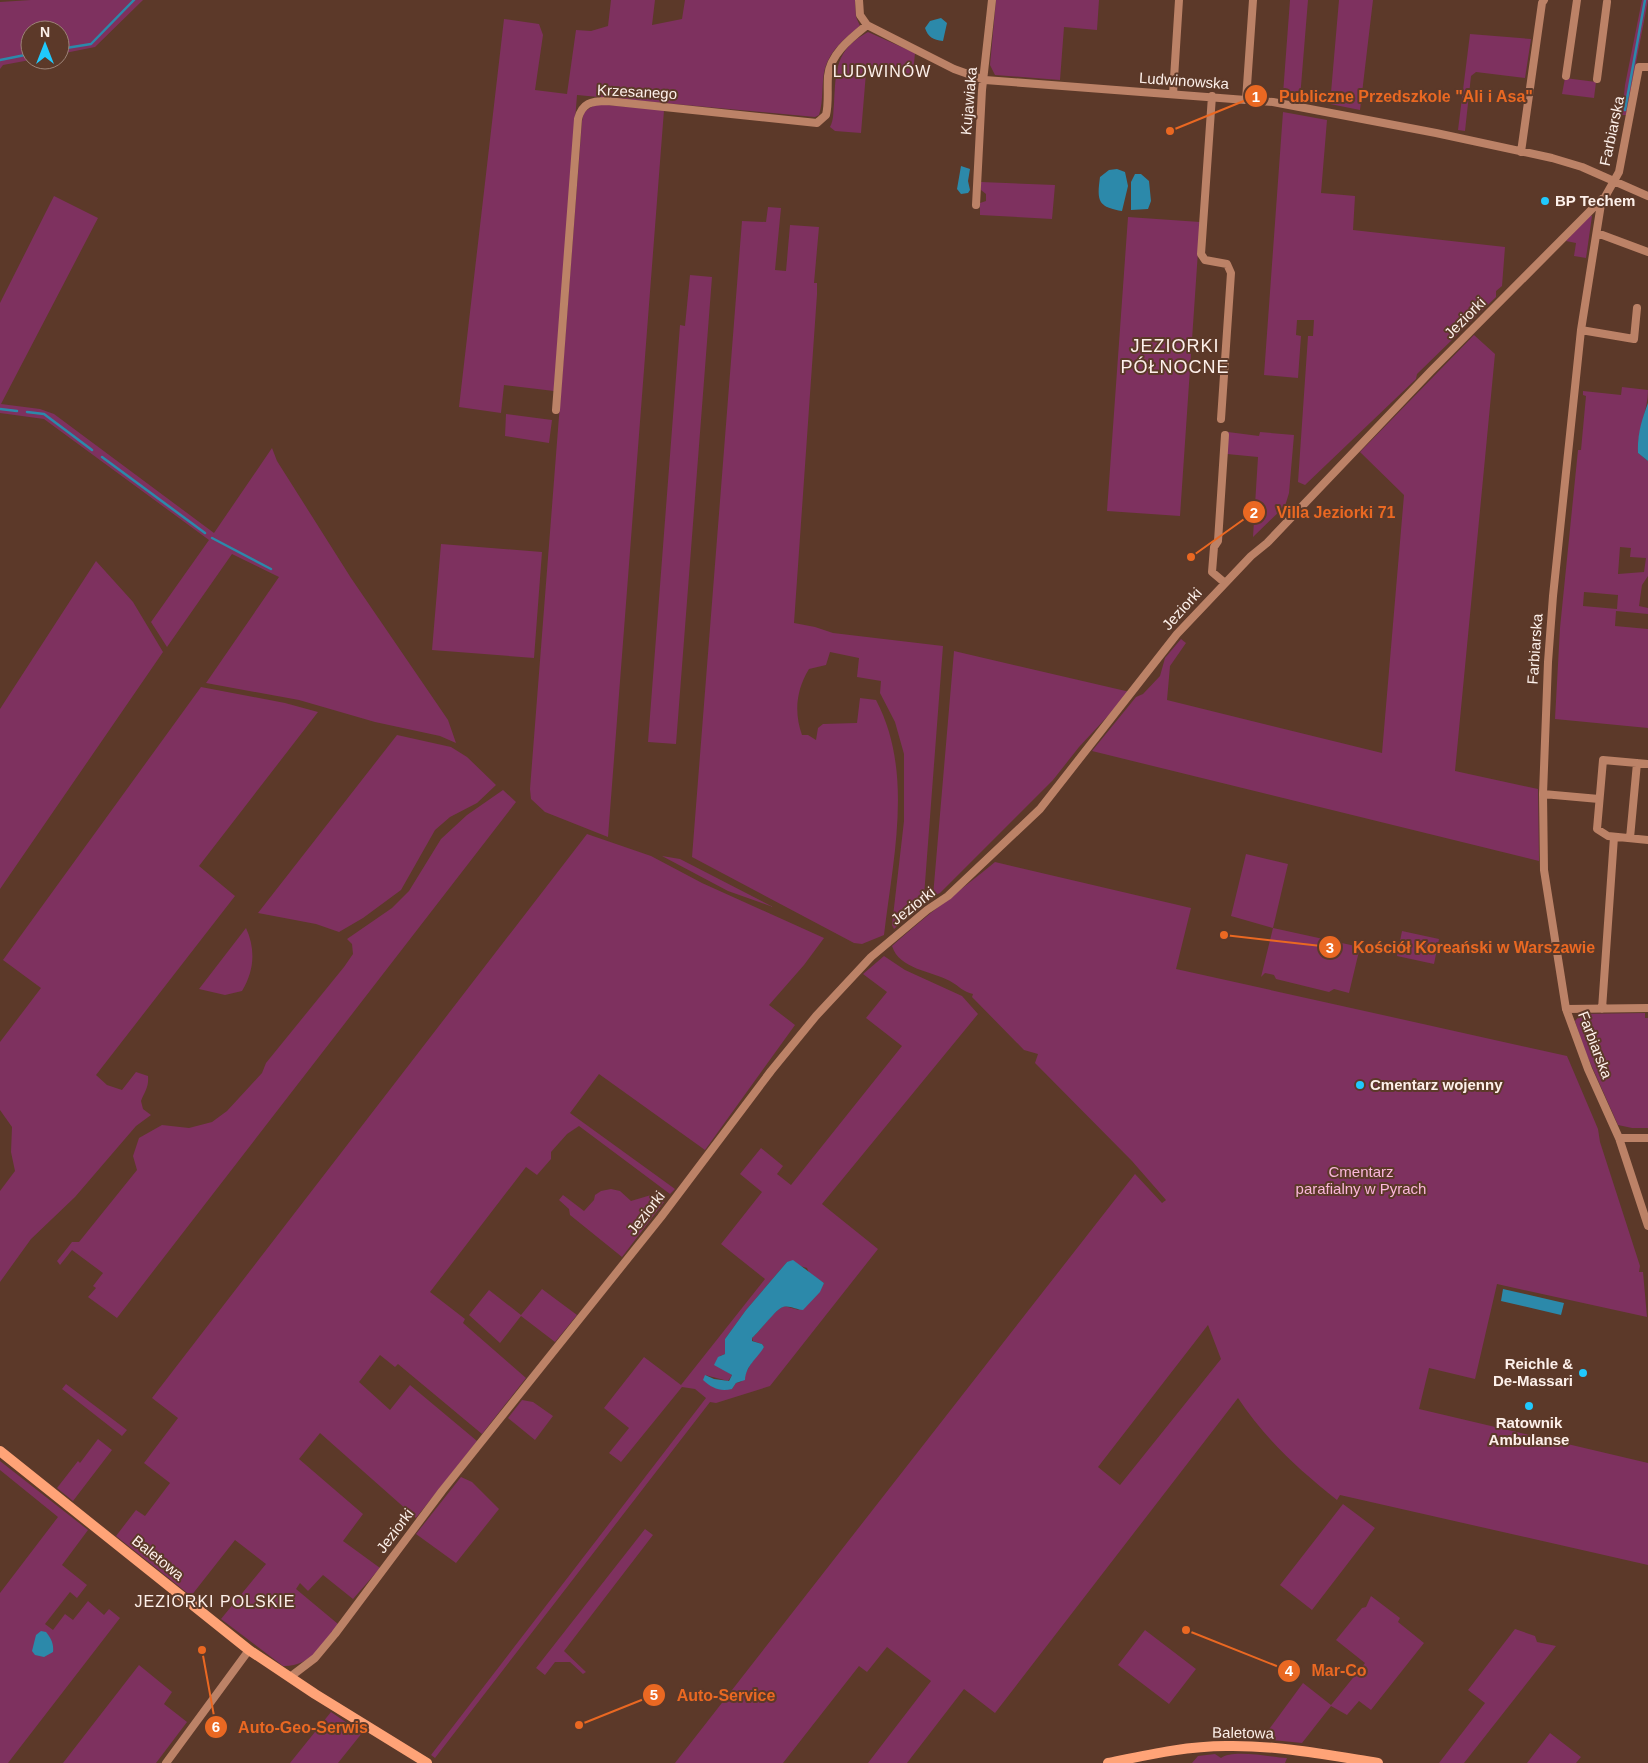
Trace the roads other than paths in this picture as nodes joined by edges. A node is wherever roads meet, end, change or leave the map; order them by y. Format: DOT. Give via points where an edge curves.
graph roads {
  1 [pos="860,0"];
  2 [pos="992,0"];
  3 [pos="1179,0"];
  4 [pos="1253,0"];
  5 [pos="1544,0"];
  6 [pos="1577,0"];
  7 [pos="1607,2"];
  8 [pos="868,25"];
  9 [pos="1648,67"];
  10 [pos="1566,76"];
  11 [pos="1597,79"];
  12 [pos="985,80"];
  13 [pos="1173,94"];
  14 [pos="1212,96"];
  15 [pos="1246,100"];
  16 [pos="1521,152"];
  17 [pos="1614,180"];
  18 [pos="1648,196"];
  19 [pos="1602,199"];
  20 [pos="976,205"];
  21 [pos="1597,233"];
  22 [pos="1648,252"];
  23 [pos="1637,308"];
  24 [pos="1581,330"];
  25 [pos="1634,339"];
  26 [pos="1637,348"];
  27 [pos="556,410"];
  28 [pos="1221,419"];
  29 [pos="1225,435"];
  30 [pos="1225,583"];
  31 [pos="1637,763"];
  32 [pos="1648,764"];
  33 [pos="1543,794"];
  34 [pos="1599,799"];
  35 [pos="1614,837"];
  36 [pos="1630,838"];
  37 [pos="1648,840"];
  38 [pos="1648,1008"];
  39 [pos="1566,1009"];
  40 [pos="1602,1009"];
  41 [pos="1619,1138"];
  42 [pos="1648,1138"];
  43 [pos="1648,1226"];
  44 [pos="0,1452"];
  45 [pos="249,1650"];
  46 [pos="290,1677"];
  47 [pos="166,1763"];
  48 [pos="427,1763"];
  49 [pos="1108,1763"];
  50 [pos="1378,1763"];
  1 -- 8 [label="street" via="860,15"];
  2 -- 12 [label="street, Kujawiaka"];
  3 -- 13 [label="street"];
  4 -- 15 [label="street"];
  5 -- 16 [label="street"];
  6 -- 10 [label="street"];
  7 -- 11 [label="street"];
  8 -- 12 [label="street, Ludwinowska"];
  8 -- 27 [label="street, Krzesanego" via="837,54 828,73 826,116 817,123 606,101 594,101 582,108 578,119"];
  9 -- 17 [label="street, Farbiarska" via="1639,67 1619,172"];
  12 -- 13 [label="street, Ludwinowska"];
  12 -- 20 [label="street, Kujawiaka"];
  13 -- 14 [label="street, Ludwinowska"];
  14 -- 15 [label="street, Ludwinowska"];
  14 -- 28 [label="street" via="1201,254 1205,260 1227,264 1231,273"];
  15 -- 16 [label="street, Ludwinowska" via="1387,123"];
  16 -- 17 [label="street, Ludwinowska" via="1582,167"];
  17 -- 18 [label="street, Ludwinowska"];
  17 -- 19 [label="street, Farbiarska"];
  19 -- 21 [label="street, Farbiarska"];
  19 -- 30 [label="street, Jeziorki" via="1431,371 1268,543"];
  21 -- 22 [label="street"];
  21 -- 24 [label="street, Farbiarska"];
  23 -- 25 [label="street"];
  24 -- 25 [label="street"];
  24 -- 33 [label="street, Farbiarska" via="1552,596"];
  25 -- 26 [label="street"];
  29 -- 30 [label="street" via="1218,541 1214,547 1212,572"];
  30 -- 46 [label="street, Jeziorki" via="1177,634 1040,809 948,896 871,957 816,1016 442,1492 335,1634 315,1658"];
  31 -- 32 [label="street"];
  31 -- 34 [label="street" via="1603,760"];
  31 -- 36 [label="street"];
  33 -- 34 [label="street"];
  33 -- 39 [label="street, Farbiarska" via="1544,870"];
  34 -- 35 [label="street" via="1598,829 1602,834"];
  35 -- 36 [label="street"];
  35 -- 40 [label="street"];
  36 -- 37 [label="street"];
  38 -- 40 [label="street"];
  39 -- 40 [label="street"];
  39 -- 41 [label="street, Farbiarska"];
  41 -- 42 [label="street"];
  41 -- 43 [label="street, Farbiarska"];
  44 -- 45 [label="street, Baletowa"];
  45 -- 46 [label="street, Baletowa"];
  45 -- 47 [label="street"];
  46 -- 48 [label="street, Baletowa"];
  49 -- 50 [label="street, Baletowa" via="1183,1749 1225,1746 1273,1747"];
}
